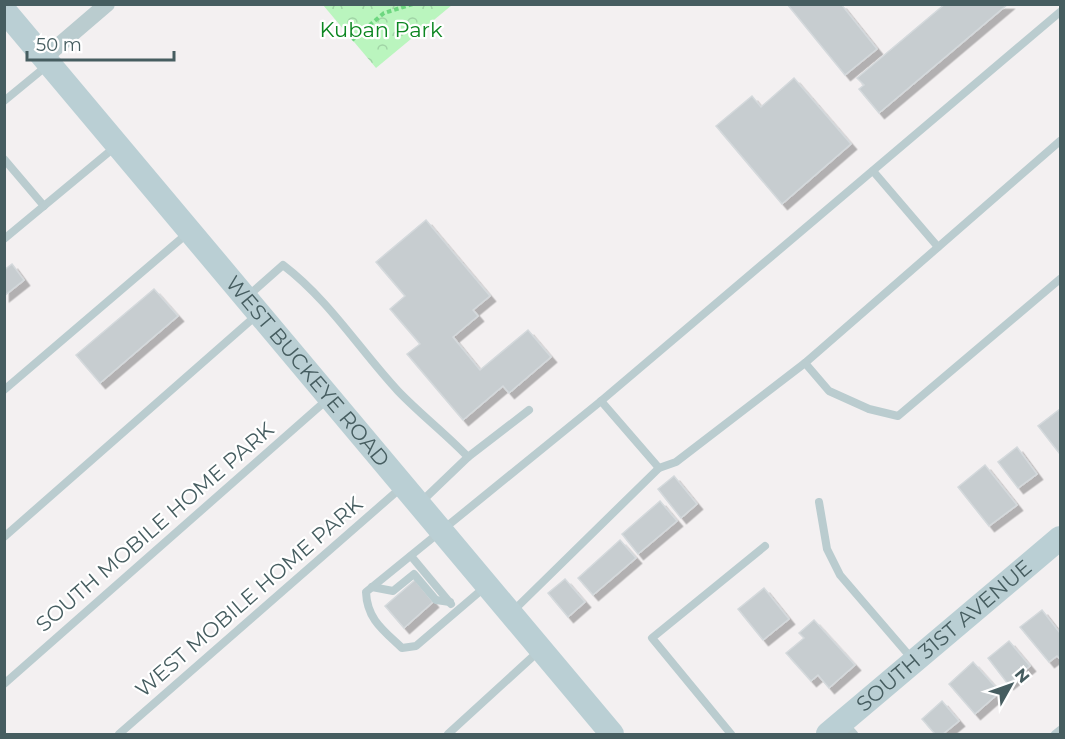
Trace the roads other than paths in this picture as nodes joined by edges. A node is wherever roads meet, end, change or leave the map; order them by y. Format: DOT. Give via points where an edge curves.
graph roads {
  1 [pos="107,4"];
  2 [pos="4,10"];
  3 [pos="1060,12"];
  4 [pos="47,61"];
  5 [pos="4,101"];
  6 [pos="1060,141"];
  7 [pos="117,145"];
  8 [pos="4,159"];
  9 [pos="873,171"];
  10 [pos="44,206"];
  11 [pos="190,231"];
  12 [pos="4,239"];
  13 [pos="938,247"];
  14 [pos="1060,279"];
  15 [pos="252,306"];
  16 [pos="805,363"];
  17 [pos="4,390"];
  18 [pos="329,398"];
  19 [pos="601,401"];
  20 [pos="529,410"];
  21 [pos="468,458"];
  22 [pos="658,468"];
  23 [pos="403,486"];
  24 [pos="819,502"];
  25 [pos="418,505"];
  26 [pos="440,532"];
  27 [pos="4,537"];
  28 [pos="1060,538"];
  29 [pos="765,546"];
  30 [pos="411,556"];
  31 [pos="487,586"];
  32 [pos="372,587"];
  33 [pos="450,602"];
  34 [pos="457,611"];
  35 [pos="510,614"];
  36 [pos="541,650"];
  37 [pos="915,662"];
  38 [pos="4,684"];
  39 [pos="842,730"];
  40 [pos="1060,730"];
  41 [pos="119,735"];
  42 [pos="448,735"];
  43 [pos="612,735"];
  44 [pos="731,735"];
  45 [pos="1055,735"];
  1 -- 4 [label="street"];
  2 -- 4 [label="main road, WEST BUCKEYE ROAD"];
  3 -- 9 [label="lane"];
  4 -- 5 [label="lane"];
  4 -- 7 [label="main road, WEST BUCKEYE ROAD"];
  6 -- 13 [label="lane"];
  7 -- 10 [label="lane"];
  7 -- 11 [label="main road, WEST BUCKEYE ROAD"];
  8 -- 10 [label="lane"];
  9 -- 13 [label="lane"];
  9 -- 19 [label="lane"];
  10 -- 12 [label="lane"];
  11 -- 15 [label="main road, WEST BUCKEYE ROAD"];
  11 -- 17 [label="lane"];
  13 -- 16 [label="lane"];
  14 -- 16 [label="lane" via="898,417 829,391"];
  15 -- 18 [label="main road, WEST BUCKEYE ROAD"];
  15 -- 21 [label="lane" via="283,266 344,325 399,392"];
  15 -- 27 [label="lane"];
  16 -- 22 [label="lane" via="676,462"];
  18 -- 23 [label="main road, WEST BUCKEYE ROAD"];
  18 -- 38 [label="lane, SOUTH MOBILE HOME PARK"];
  19 -- 22 [label="lane"];
  19 -- 26 [label="lane"];
  20 -- 21 [label="lane"];
  21 -- 25 [label="lane"];
  22 -- 35 [label="lane"];
  23 -- 25 [label="main road, WEST BUCKEYE ROAD"];
  23 -- 41 [label="lane, WEST MOBILE HOME PARK"];
  24 -- 37 [label="lane" via="827,549 840,575"];
  25 -- 26 [label="main road, WEST BUCKEYE ROAD"];
  26 -- 30 [label="lane"];
  26 -- 31 [label="main road, WEST BUCKEYE ROAD"];
  28 -- 37 [label="main road, SOUTH 31ST AVENUE"];
  29 -- 44 [label="lane" via="652,638"];
  30 -- 32 [label="lane"];
  30 -- 33 [label="lane"];
  31 -- 34 [label="lane"];
  31 -- 35 [label="main road, WEST BUCKEYE ROAD"];
  32 -- 33 [label="lane" via="393,591 414,574 436,600"];
  32 -- 34 [label="lane" via="366,592 367,608 379,627 402,648 416,646"];
  33 -- 34 [label="lane"];
  35 -- 36 [label="main road, WEST BUCKEYE ROAD"];
  36 -- 42 [label="lane"];
  36 -- 43 [label="main road, WEST BUCKEYE ROAD"];
  37 -- 39 [label="main road, SOUTH 31ST AVENUE"];
  40 -- 45 [label="lane"];
}
